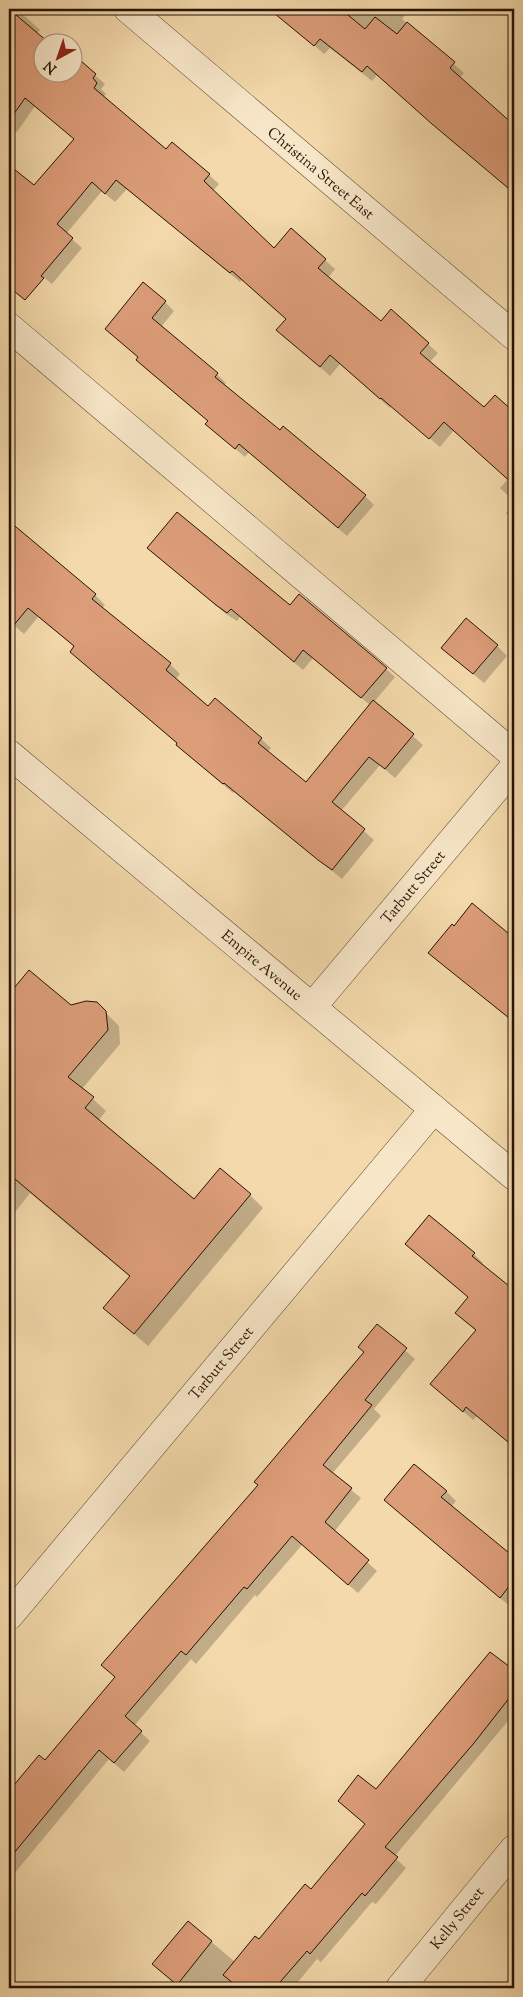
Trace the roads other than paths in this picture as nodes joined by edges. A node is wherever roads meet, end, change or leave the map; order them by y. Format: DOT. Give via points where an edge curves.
graph roads {
  1 [pos="128,9"];
  2 [pos="9,327"];
  3 [pos="514,336"];
  4 [pos="9,754"];
  5 [pos="514,755"];
  6 [pos="514,767"];
  7 [pos="312,1006"];
  8 [pos="434,1109"];
  9 [pos="514,1176"];
  10 [pos="9,1616"];
  11 [pos="514,1849"];
  12 [pos="400,1988"];
  1 -- 3 [label="street, Christina Street East"];
  2 -- 5 [label="street"];
  4 -- 7 [label="street, Empire Avenue"];
  6 -- 7 [label="street, Tarbutt Street"];
  7 -- 8 [label="street, Empire Avenue"];
  8 -- 9 [label="street, Empire Avenue"];
  8 -- 10 [label="street, Tarbutt Street"];
  11 -- 12 [label="street, Kelly Street"];
}
